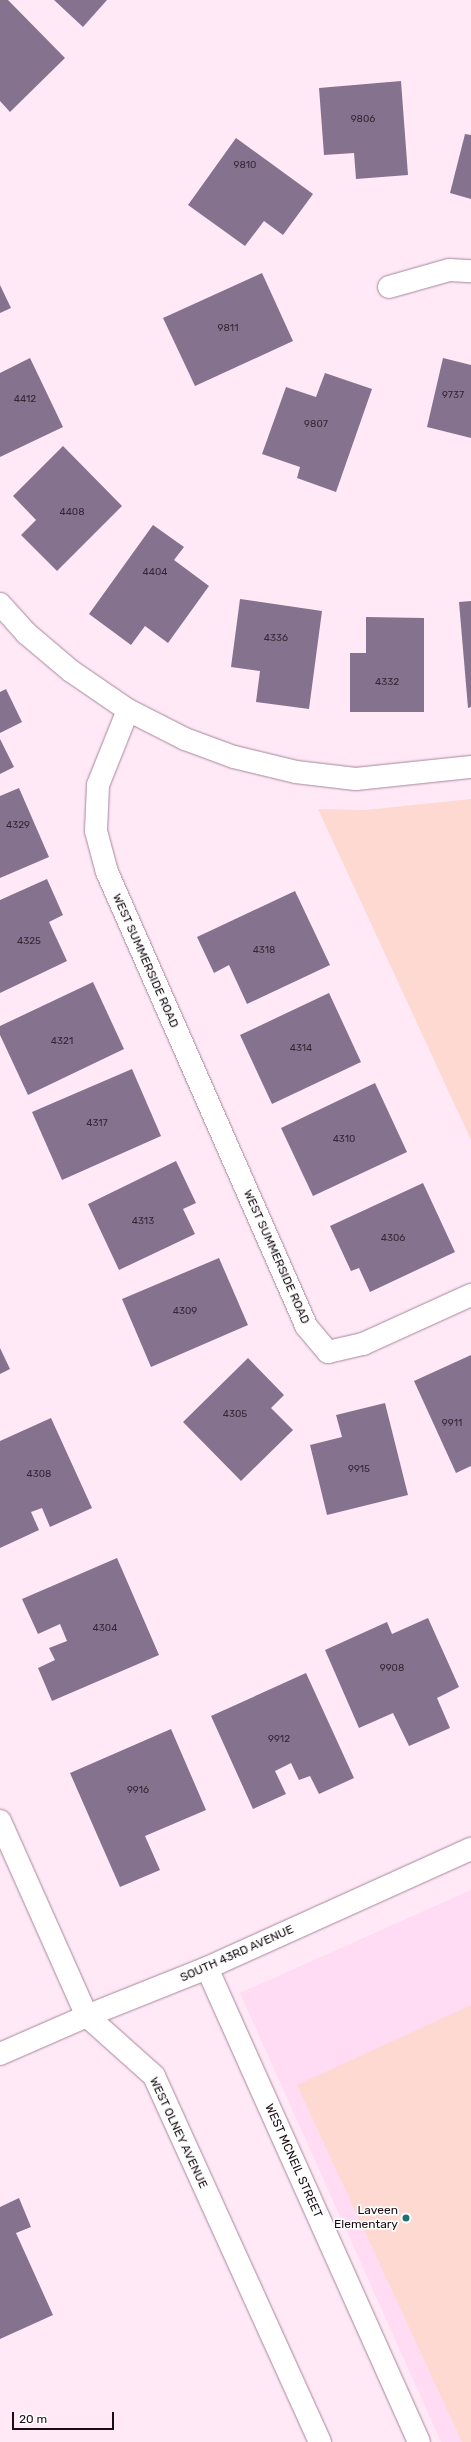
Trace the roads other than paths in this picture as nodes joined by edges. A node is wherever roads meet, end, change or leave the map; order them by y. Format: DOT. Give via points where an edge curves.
graph roads {
  1 [pos="471,271"];
  2 [pos="389,287"];
  3 [pos="0,604"];
  4 [pos="128,710"];
  5 [pos="471,767"];
  6 [pos="471,1295"];
  7 [pos="0,1821"];
  8 [pos="471,1849"];
  9 [pos="207,1968"];
  10 [pos="87,2016"];
  11 [pos="0,2054"];
  12 [pos="320,2442"];
  13 [pos="419,2442"];
  1 -- 2 [label="street" via="449,270"];
  3 -- 4 [label="street" via="26,633 71,671"];
  4 -- 5 [label="street" via="185,739 234,756 296,772 356,779"];
  4 -- 6 [label="street, WEST SUMMERSIDE ROAD" via="98,785 96,831 107,872 306,1326 328,1352 363,1344"];
  7 -- 10 [label="street, WEST OLNEY AVENUE"];
  8 -- 9 [label="street, SOUTH 43RD AVENUE"];
  9 -- 10 [label="street, SOUTH 43RD AVENUE"];
  9 -- 13 [label="street, WEST MCNEIL STREET"];
  10 -- 11 [label="street, SOUTH 43RD AVENUE"];
  10 -- 12 [label="street, WEST OLNEY AVENUE" via="154,2076"];
}
